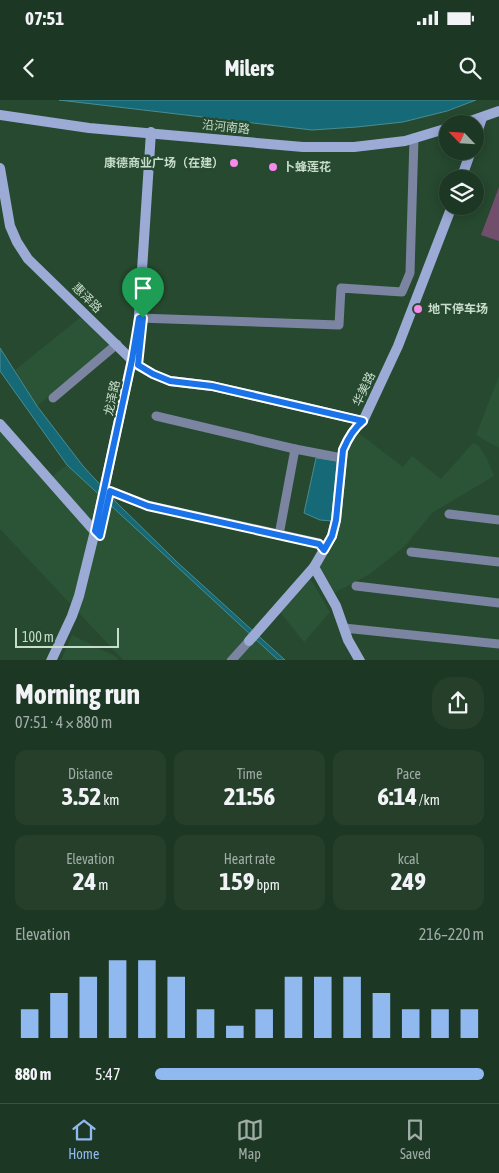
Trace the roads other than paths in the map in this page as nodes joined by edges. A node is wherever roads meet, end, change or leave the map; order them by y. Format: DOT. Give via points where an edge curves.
graph roads {
  1 [pos="499,111"];
  2 [pos="0,115"];
  3 [pos="484,117"];
  4 [pos="439,131"];
  5 [pos="153,132"];
  6 [pos="414,138"];
  7 [pos="0,168"];
  8 [pos="449,215"];
  9 [pos="141,318"];
  10 [pos="117,344"];
  11 [pos="135,363"];
  12 [pos="53,398"];
  13 [pos="156,416"];
  14 [pos="363,421"];
  15 [pos="0,424"];
  16 [pos="295,449"];
  17 [pos="342,458"];
  18 [pos="110,491"];
  19 [pos="449,514"];
  20 [pos="499,520"];
  21 [pos="98,534"];
  22 [pos="279,535"];
  23 [pos="324,550"];
  24 [pos="411,552"];
  25 [pos="499,562"];
  26 [pos="314,567"];
  27 [pos="356,586"];
  28 [pos="499,603"];
  29 [pos="344,628"];
  30 [pos="249,640"];
  31 [pos="499,644"];
  32 [pos="51,660"];
  33 [pos="58,660"];
  34 [pos="231,660"];
  35 [pos="360,660"];
  1 -- 3 [label="main road"];
  2 -- 5 [label="main road, 沿河南路" via="88,128"];
  4 -- 6 [label="main road, 沿河南路"];
  5 -- 6 [label="main road, 沿河南路" via="303,147 354,147 405,142"];
  5 -- 9 [label="main road, 龙泽路"];
  6 -- 9 [label="street" via="410,273 402,292 341,288 339,325"];
  7 -- 10 [label="main road, 惠泽路" via="10,226 28,259"];
  8 -- 14 [label="main road, 华美路" via="398,346"];
  9 -- 11 [label="main road, 龙泽路"];
  10 -- 11 [label="main road, 惠泽路"];
  10 -- 12 [label="street"];
  11 -- 14 [label="main road, 惠泽路" via="170,381 212,386"];
  11 -- 18 [label="main road, 龙泽路"];
  11 -- 21 [label="main road, 龙泽路"];
  13 -- 16 [label="street"];
  14 -- 17 [label="main road, 华美路" via="347,439"];
  15 -- 21 [label="main road"];
  16 -- 17 [label="street"];
  16 -- 22 [label="street"];
  17 -- 23 [label="main road, 华美路" via="336,520"];
  18 -- 21 [label="main road, 龙泽路"];
  18 -- 22 [label="street" via="148,506"];
  19 -- 20 [label="street"];
  21 -- 32 [label="main road, 龙泽路" via="72,616"];
  21 -- 33 [label="main road, 龙泽路" via="80,613"];
  22 -- 23 [label="street" via="319,544"];
  23 -- 26 [label="main road, 华美路"];
  24 -- 25 [label="street"];
  26 -- 29 [label="main road" via="336,606"];
  26 -- 30 [label="main road, 华美路"];
  27 -- 28 [label="street"];
  29 -- 31 [label="street"];
  29 -- 35 [label="main road"];
  30 -- 34 [label="street"];
}
